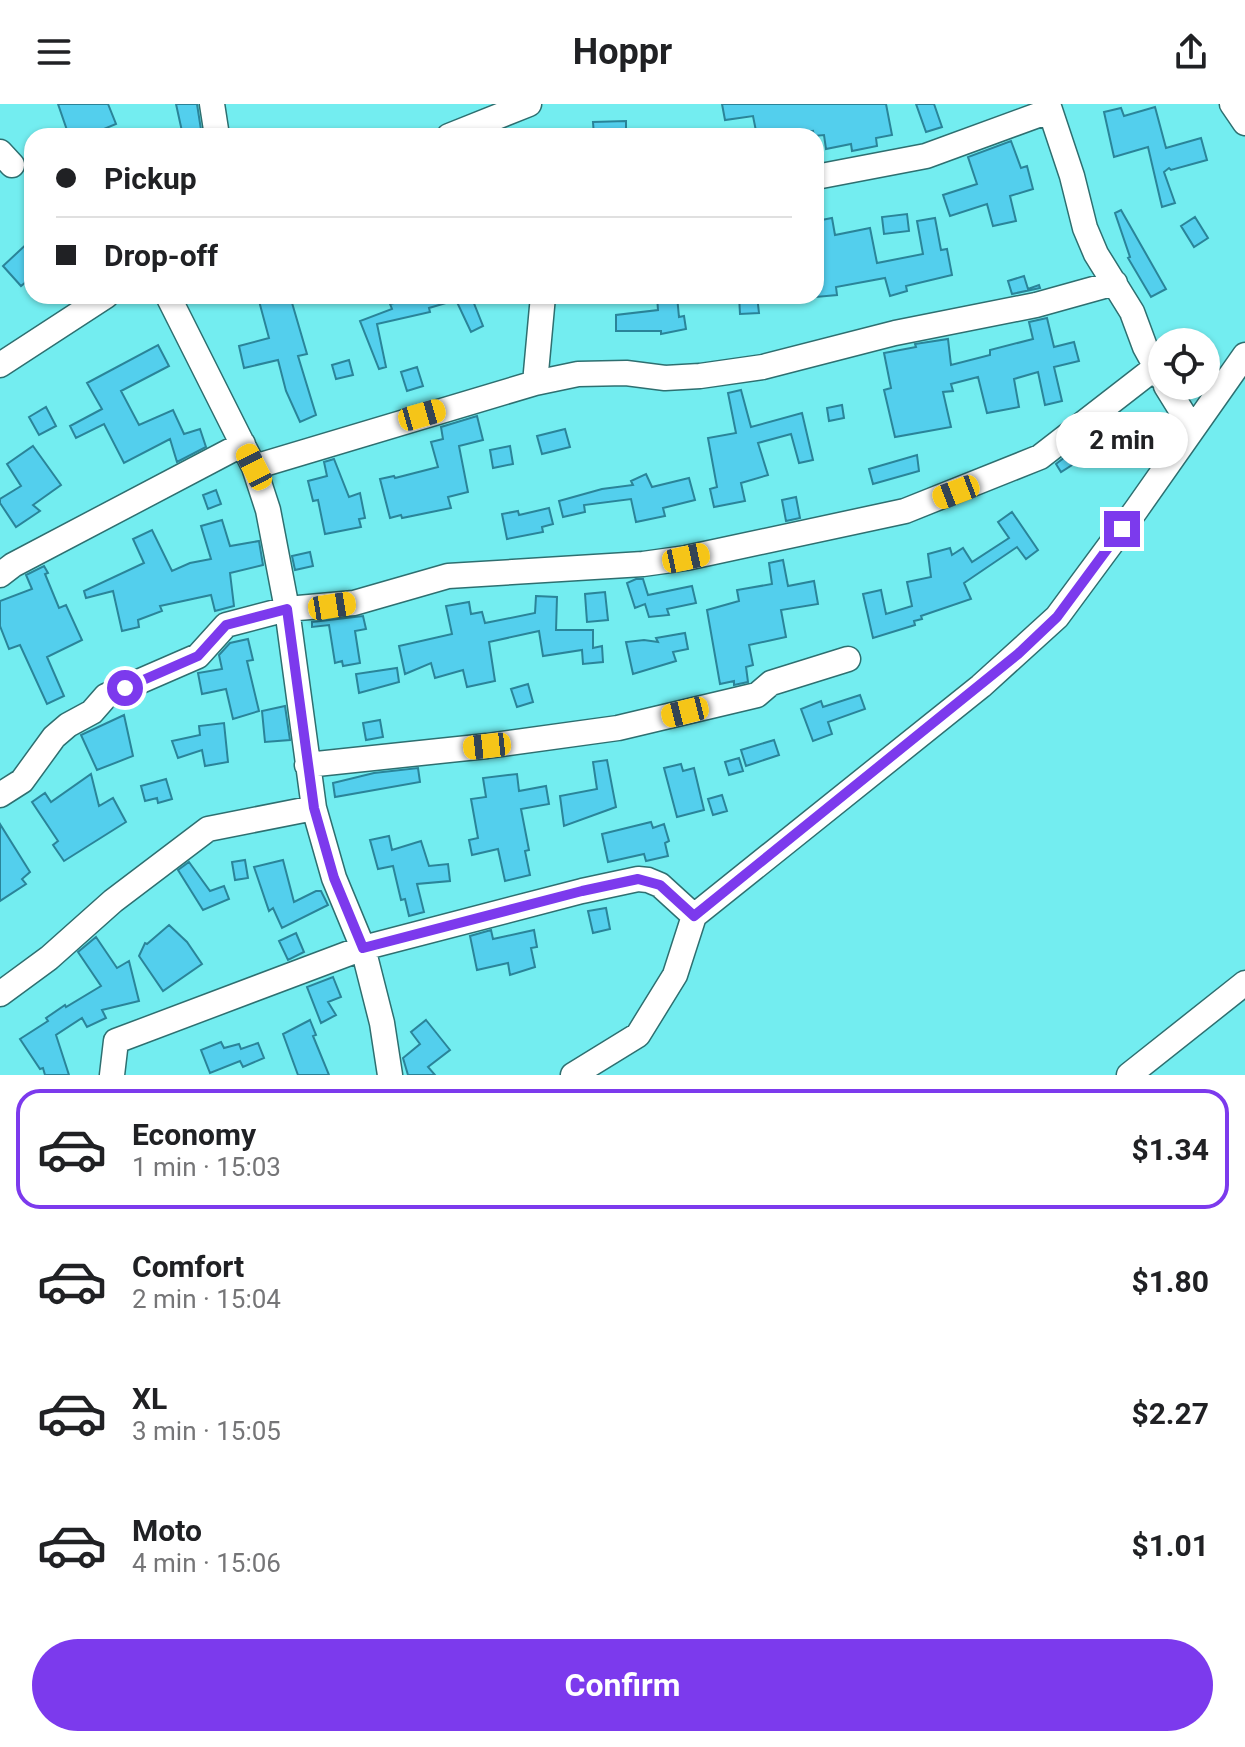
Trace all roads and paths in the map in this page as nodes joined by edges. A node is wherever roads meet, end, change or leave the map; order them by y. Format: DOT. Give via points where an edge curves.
graph roads {
  1 [pos="212,104"];
  2 [pos="529,104"];
  3 [pos="1232,104"];
  4 [pos="1048,108"];
  5 [pos="1245,123"];
  6 [pos="216,128"];
  7 [pos="469,128"];
  8 [pos="824,175"];
  9 [pos="1115,283"];
  10 [pos="94,304"];
  11 [pos="172,304"];
  12 [pos="542,304"];
  13 [pos="1148,353"];
  14 [pos="1245,355"];
  15 [pos="0,365"];
  16 [pos="535,383"];
  17 [pos="1148,386"];
  18 [pos="1175,400"];
  19 [pos="1192,428"];
  20 [pos="243,444"];
  21 [pos="254,467"];
  22 [pos="0,575"];
  23 [pos="287,609"];
  24 [pos="848,659"];
  25 [pos="307,765"];
  26 [pos="0,795"];
  27 [pos="314,808"];
  28 [pos="694,916"];
  29 [pos="363,948"];
  30 [pos="1245,983"];
  31 [pos="0,994"];
  32 [pos="112,1075"];
  33 [pos="390,1075"];
  34 [pos="573,1075"];
  35 [pos="1129,1075"];
  1 -- 6 [label="street"];
  2 -- 7 [label="street"];
  3 -- 5 [label="street"];
  4 -- 8 [label="street" via="926,156"];
  4 -- 9 [label="street" via="1085,228"];
  9 -- 13 [label="street"];
  9 -- 16 [label="street" via="763,367 665,378 578,374"];
  10 -- 15 [label="street"];
  11 -- 20 [label="street"];
  12 -- 16 [label="street"];
  14 -- 19 [label="street"];
  16 -- 21 [label="street"];
  17 -- 23 [label="street" via="1040,457 905,511 686,558 448,576 354,603"];
  18 -- 19 [label="street"];
  19 -- 28 [label="street" via="1047,626 981,686"];
  20 -- 21 [label="street"];
  20 -- 22 [label="street"];
  21 -- 23 [label="street"];
  23 -- 25 [label="street"];
  23 -- 26 [label="street" via="226,625 198,656 106,696 54,737 22,781"];
  24 -- 25 [label="street" via="771,683 757,695 618,728"];
  25 -- 27 [label="street"];
  27 -- 29 [label="street" via="334,878"];
  27 -- 31 [label="street" via="208,829"];
  28 -- 29 [label="street" via="660,885 638,879"];
  28 -- 34 [label="street" via="675,975 638,1035"];
  29 -- 32 [label="street" via="116,1041"];
  29 -- 33 [label="street"];
  30 -- 35 [label="street"];
}
